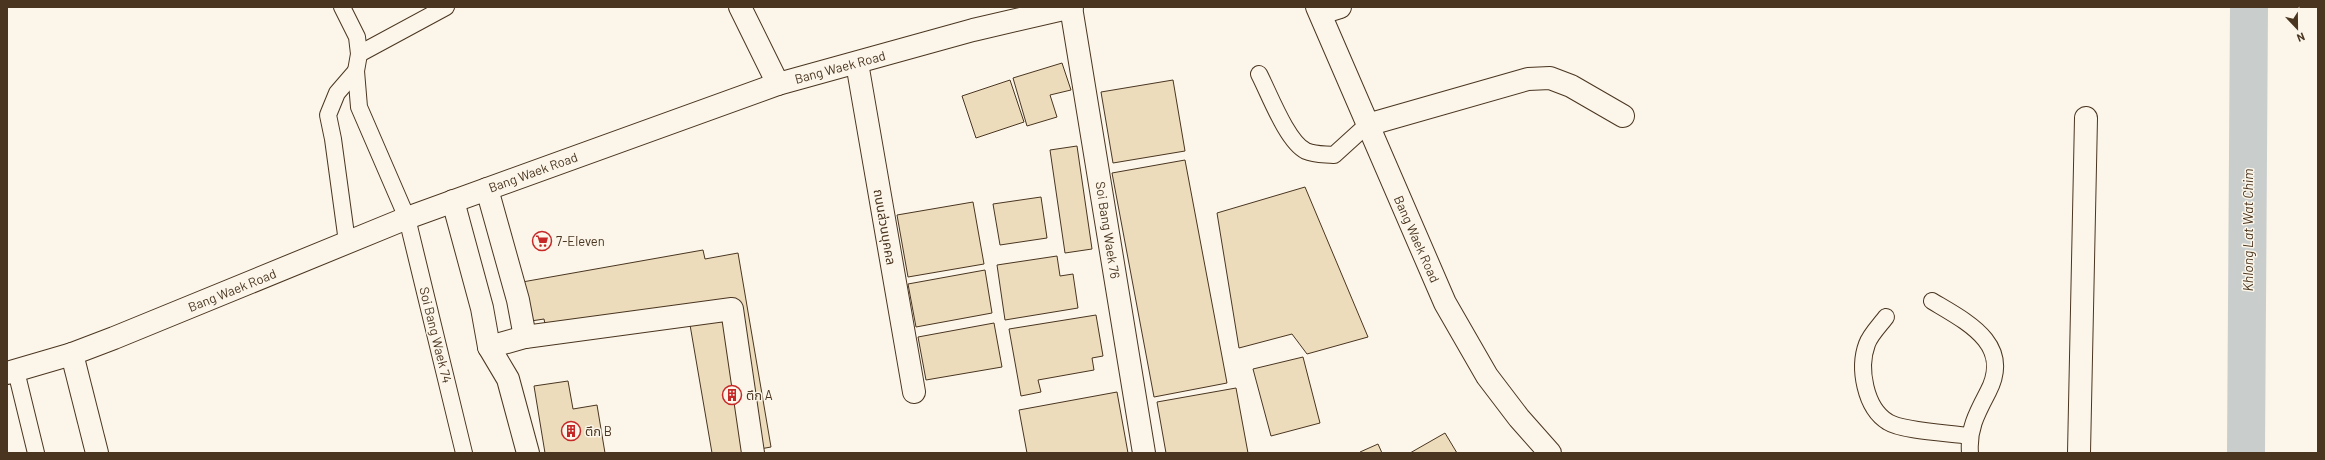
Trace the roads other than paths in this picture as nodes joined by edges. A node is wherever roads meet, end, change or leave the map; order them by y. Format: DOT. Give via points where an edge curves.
graph roads {
  1 [pos="342,7"];
  2 [pos="446,7"];
  3 [pos="740,7"];
  4 [pos="1071,7"];
  5 [pos="1326,9"];
  6 [pos="359,54"];
  7 [pos="857,63"];
  8 [pos="356,71"];
  9 [pos="1259,74"];
  10 [pos="778,84"];
  11 [pos="1623,116"];
  12 [pos="2086,118"];
  13 [pos="1368,125"];
  14 [pos="487,189"];
  15 [pos="452,201"];
  16 [pos="407,218"];
  17 [pos="347,242"];
  18 [pos="1932,301"];
  19 [pos="1886,317"];
  20 [pos="525,337"];
  21 [pos="489,347"];
  22 [pos="72,354"];
  23 [pos="11,372"];
  24 [pos="914,392"];
  25 [pos="1969,436"];
  26 [pos="36,453"];
  27 [pos="97,453"];
  28 [pos="464,453"];
  29 [pos="528,453"];
  30 [pos="753,453"];
  31 [pos="1144,453"];
  32 [pos="1550,453"];
  33 [pos="1970,453"];
  34 [pos="2080,453"];
  1 -- 6 [label="lane, Soi Bang Waek 74" via="357,37"];
  2 -- 6 [label="lane"];
  3 -- 10 [label="street"];
  4 -- 7 [label="street, Bang Waek Road" via="973,30"];
  4 -- 31 [label="street, Soi Bang Waek 76"];
  5 -- 13 [label="street, Bang Waek Road"];
  6 -- 8 [label="lane, Soi Bang Waek 74"];
  7 -- 10 [label="street, Bang Waek Road"];
  7 -- 24 [label="street, ถนนส่วนบุคคล"];
  8 -- 16 [label="lane, Soi Bang Waek 74" via="359,107"];
  8 -- 17 [label="lane" via="337,93 328,116"];
  9 -- 13 [label="lane" via="1292,140 1304,150 1314,154 1334,154"];
  10 -- 14 [label="street, Bang Waek Road"];
  11 -- 13 [label="street" via="1571,86 1550,78 1528,79"];
  12 -- 34 [label="street"];
  13 -- 32 [label="street, Bang Waek Road" via="1445,303 1487,376"];
  14 -- 15 [label="street, Bang Waek Road"];
  14 -- 20 [label="street" via="518,300"];
  15 -- 16 [label="street, Bang Waek Road"];
  15 -- 21 [label="street" via="482,308"];
  16 -- 17 [label="street, Bang Waek Road"];
  16 -- 28 [label="lane, Soi Bang Waek 74"];
  17 -- 22 [label="street, Bang Waek Road"];
  18 -- 25 [label="lane" via="1963,319 1985,338 1994,352 1996,369"];
  19 -- 25 [label="lane" via="1867,344 1864,368 1866,393 1873,409 1888,422"];
  20 -- 21 [label="street"];
  20 -- 30 [label="street" via="732,309"];
  21 -- 29 [label="street" via="508,379"];
  22 -- 23 [label="street, Bang Waek Road"];
  22 -- 27 [label="street"];
  23 -- 26 [label="lane"];
  25 -- 33 [label="lane"];
}
